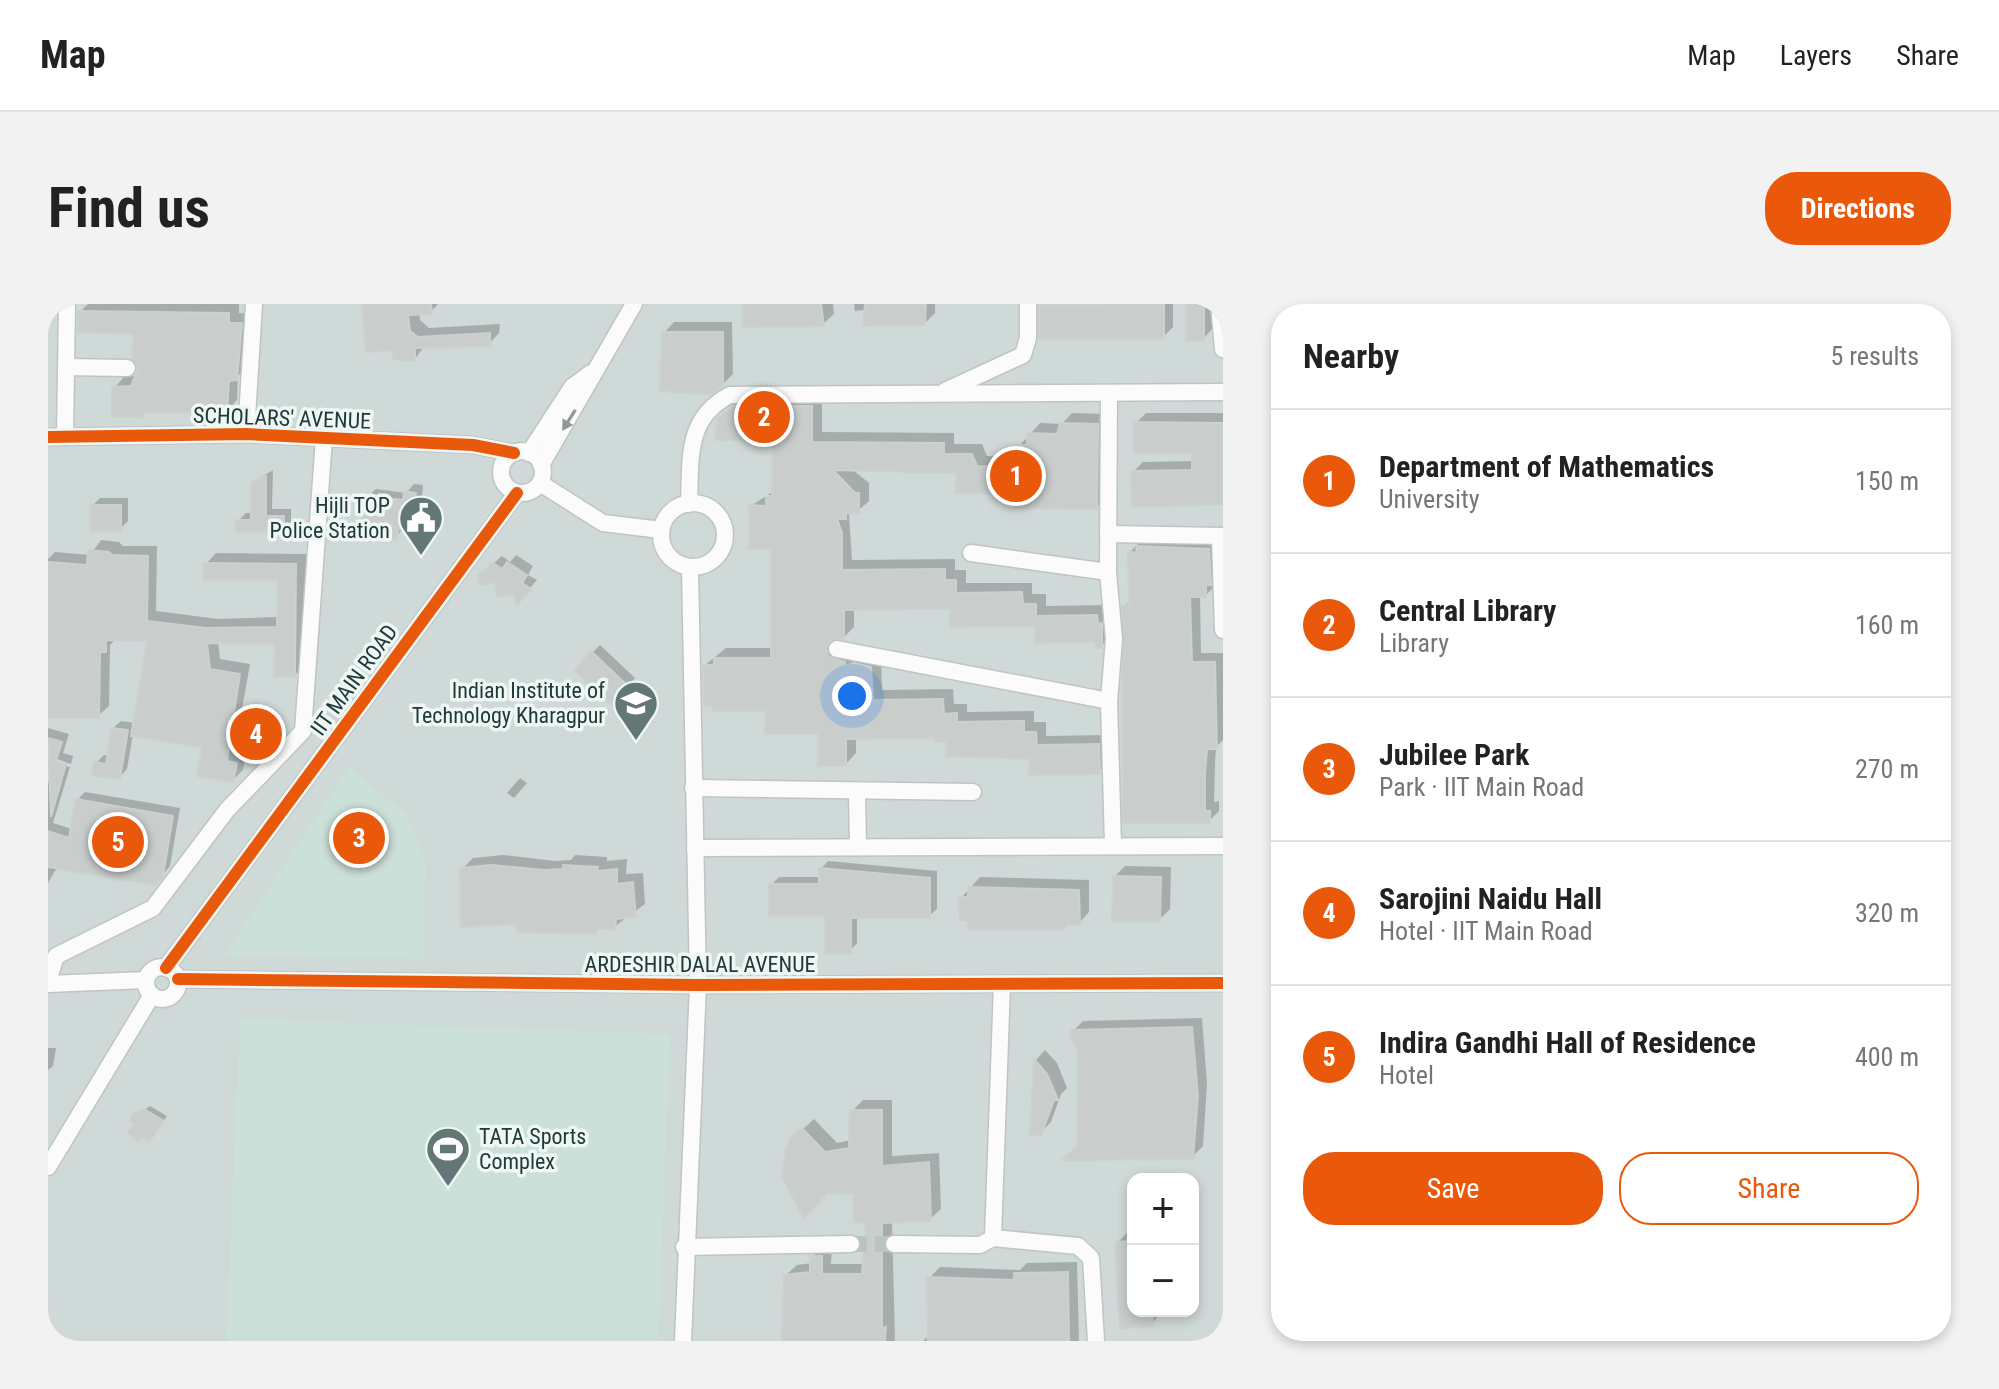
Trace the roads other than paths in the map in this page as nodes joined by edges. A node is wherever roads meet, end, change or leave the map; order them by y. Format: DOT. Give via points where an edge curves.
graph roads {
  1 [pos="67,304"];
  2 [pos="254,304"];
  3 [pos="634,304"];
  4 [pos="1028,304"];
  5 [pos="1219,304"];
  6 [pos="1223,349"];
  7 [pos="66,367"];
  8 [pos="127,368"];
  9 [pos="592,372"];
  10 [pos="1223,392"];
  11 [pos="938,394"];
  12 [pos="1109,394"];
  13 [pos="246,434"];
  14 [pos="56,437"];
  15 [pos="324,438"];
  16 [pos="521,453"];
  17 [pos="541,465"];
  18 [pos="540,483"];
  19 [pos="517,493"];
  20 [pos="689,504"];
  21 [pos="661,530"];
  22 [pos="1108,534"];
  23 [pos="1221,536"];
  24 [pos="971,553"];
  25 [pos="690,567"];
  26 [pos="1108,572"];
  27 [pos="1223,630"];
  28 [pos="837,649"];
  29 [pos="1109,701"];
  30 [pos="693,788"];
  31 [pos="857,792"];
  32 [pos="973,792"];
  33 [pos="1113,845"];
  34 [pos="1223,846"];
  35 [pos="858,847"];
  36 [pos="695,848"];
  37 [pos="172,973"];
  38 [pos="48,983"];
  39 [pos="1223,983"];
  40 [pos="1002,984"];
  41 [pos="698,985"];
  42 [pos="149,988"];
  43 [pos="48,1167"];
  44 [pos="993,1238"];
  45 [pos="851,1244"];
  46 [pos="894,1244"];
  47 [pos="684,1247"];
  48 [pos="683,1341"];
  49 [pos="1096,1341"];
  1 -- 7 [label="street"];
  2 -- 13 [label="street"];
  3 -- 9 [label="street"];
  4 -- 11 [label="street" via="1023,355"];
  5 -- 6 [label="street"];
  7 -- 8 [label="street"];
  7 -- 14 [label="street"];
  9 -- 16 [label="street" via="572,387"];
  9 -- 17 [label="street, one-way" via="582,399"];
  10 -- 12 [label="street"];
  11 -- 12 [label="street"];
  11 -- 20 [label="street" via="730,395 713,404 698,423"];
  12 -- 22 [label="street"];
  13 -- 14 [label="street, SCHOLARS' AVENUE"];
  13 -- 15 [label="street, SCHOLARS' AVENUE"];
  15 -- 16 [label="street, SCHOLARS' AVENUE" via="486,446"];
  15 -- 38 [label="street" via="303,731 227,810 153,908 56,956"];
  16 -- 17 [label="street"];
  16 -- 19 [label="street" via="504,461 501,474"];
  17 -- 18 [label="street"];
  18 -- 19 [label="street"];
  18 -- 21 [label="street" via="603,523"];
  19 -- 37 [label="street, IIT MAIN ROAD"];
  20 -- 21 [label="street" via="671,512"];
  20 -- 25 [label="street" via="718,514 725,534 724,545 711,562"];
  21 -- 25 [label="street" via="671,558"];
  22 -- 23 [label="street"];
  22 -- 26 [label="street"];
  23 -- 27 [label="street"];
  24 -- 26 [label="street"];
  25 -- 30 [label="street"];
  26 -- 29 [label="street" via="1114,639"];
  28 -- 29 [label="street"];
  29 -- 33 [label="street"];
  30 -- 31 [label="street"];
  30 -- 36 [label="street"];
  31 -- 32 [label="street"];
  31 -- 35 [label="street"];
  33 -- 34 [label="street"];
  33 -- 35 [label="street"];
  35 -- 36 [label="street"];
  36 -- 41 [label="street"];
  37 -- 41 [label="street, ARDESHIR DALAL AVENUE"];
  37 -- 42 [label="street" via="156,968"];
  37 -- 42 [label="street" via="177,989 171,997 161,999"];
  38 -- 42 [label="street"];
  39 -- 40 [label="street, ARDESHIR DALAL AVENUE"];
  40 -- 41 [label="street, ARDESHIR DALAL AVENUE"];
  40 -- 44 [label="street"];
  41 -- 47 [label="street"];
  42 -- 43 [label="street"];
  44 -- 46 [label="street" via="980,1245"];
  44 -- 49 [label="street" via="1086,1250 1091,1258"];
  45 -- 47 [label="street"];
  47 -- 48 [label="street"];
}
